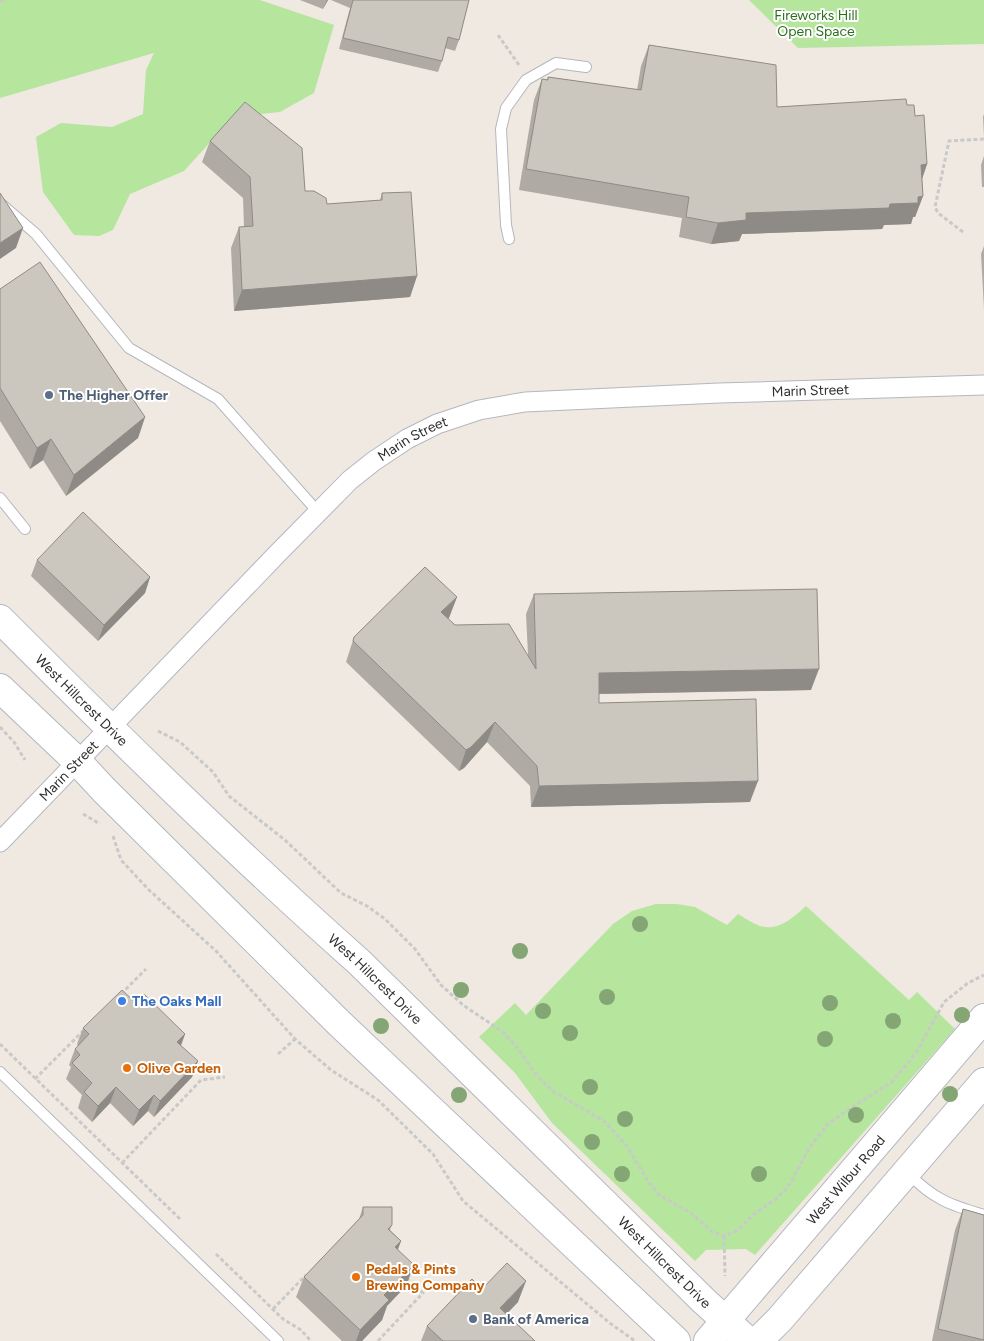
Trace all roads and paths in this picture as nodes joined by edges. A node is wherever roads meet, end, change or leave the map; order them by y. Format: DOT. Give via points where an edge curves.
graph roads {
  1 [pos="4,0"];
  2 [pos="0,1"];
  3 [pos="498,34"];
  4 [pos="586,67"];
  5 [pos="526,80"];
  6 [pos="984,139"];
  7 [pos="0,202"];
  8 [pos="963,232"];
  9 [pos="509,239"];
  10 [pos="984,385"];
  11 [pos="0,498"];
  12 [pos="318,512"];
  13 [pos="25,529"];
  14 [pos="0,619"];
  15 [pos="0,688"];
  16 [pos="0,728"];
  17 [pos="110,728"];
  18 [pos="158,732"];
  19 [pos="25,760"];
  20 [pos="78,762"];
  21 [pos="83,814"];
  22 [pos="103,826"];
  23 [pos="111,833"];
  24 [pos="0,842"];
  25 [pos="146,969"];
  26 [pos="984,975"];
  27 [pos="118,996"];
  28 [pos="984,1018"];
  29 [pos="84,1030"];
  30 [pos="295,1040"];
  31 [pos="0,1044"];
  32 [pos="278,1054"];
  33 [pos="0,1072"];
  34 [pos="225,1077"];
  35 [pos="35,1079"];
  36 [pos="984,1082"];
  37 [pos="122,1163"];
  38 [pos="906,1171"];
  39 [pos="983,1211"];
  40 [pos="180,1219"];
  41 [pos="724,1236"];
  42 [pos="216,1254"];
  43 [pos="312,1269"];
  44 [pos="399,1272"];
  45 [pos="725,1276"];
  46 [pos="273,1309"];
  47 [pos="727,1320"];
  48 [pos="278,1341"];
  49 [pos="311,1341"];
  50 [pos="378,1341"];
  51 [pos="635,1341"];
  52 [pos="676,1341"];
  53 [pos="708,1341"];
  54 [pos="748,1341"];
  55 [pos="758,1341"];
  1 -- 2 [label="path"];
  3 -- 5 [label="path"];
  4 -- 5 [label="lane" via="556,63"];
  5 -- 9 [label="lane" via="506,108 501,129"];
  6 -- 8 [label="path" via="950,141 936,196 938,213"];
  7 -- 12 [label="lane" via="36,234 129,348 218,399"];
  10 -- 12 [label="street, Marin Street" via="526,402 480,410 437,424 407,439 356,475"];
  11 -- 13 [label="lane"];
  12 -- 17 [label="street, Marin Street"];
  14 -- 17 [label="main road, West Hillcrest Drive"];
  15 -- 20 [label="main road"];
  16 -- 19 [label="path"];
  17 -- 20 [label="street, Marin Street"];
  17 -- 47 [label="main road, West Hillcrest Drive" via="300,910 359,962"];
  18 -- 41 [label="path" via="180,742 214,772 229,796 285,840 337,889 385,919 415,949 441,985 463,1005 503,1032 554,1092 604,1121 626,1145 659,1195 691,1214 712,1232"];
  20 -- 24 [label="street, Marin Street"];
  20 -- 52 [label="main road" via="338,1022"];
  21 -- 22 [label="path"];
  23 -- 30 [label="path" via="122,860 149,890 216,951"];
  25 -- 27 [label="path"];
  26 -- 41 [label="path" via="944,1002 916,1053 892,1082 828,1125 810,1147 788,1187 737,1231"];
  28 -- 47 [label="main road, West Wilbur Road"];
  29 -- 35 [label="path"];
  30 -- 32 [label="path"];
  30 -- 51 [label="path" via="330,1070 378,1100 432,1154 463,1201"];
  31 -- 35 [label="path"];
  33 -- 48 [label="lane"];
  34 -- 37 [label="path" via="201,1080"];
  35 -- 37 [label="path"];
  36 -- 38 [label="main road"];
  37 -- 40 [label="path"];
  38 -- 39 [label="lane" via="922,1188 951,1206"];
  38 -- 55 [label="main road"];
  41 -- 45 [label="path"];
  42 -- 46 [label="path"];
  43 -- 46 [label="path"];
  44 -- 50 [label="path" via="423,1293"];
  46 -- 49 [label="path"];
  47 -- 53 [label="main road, West Wilbur Road"];
  47 -- 54 [label="main road, West Hillcrest Drive"];
}
